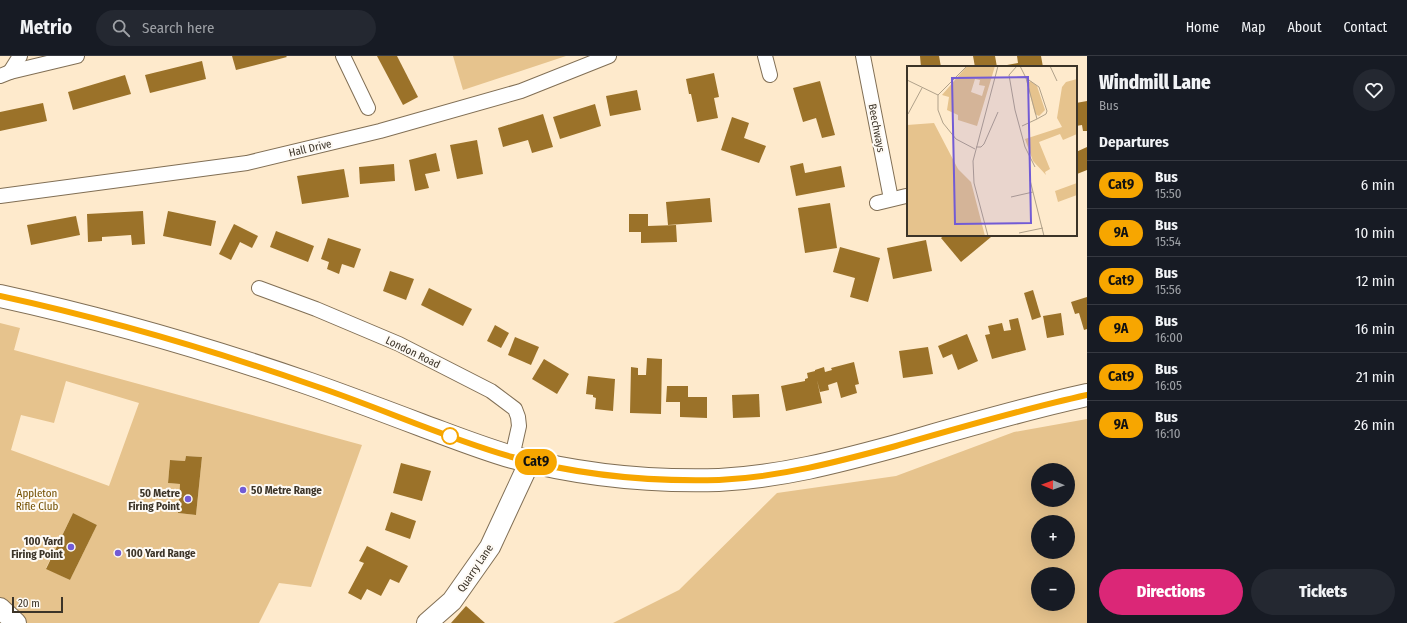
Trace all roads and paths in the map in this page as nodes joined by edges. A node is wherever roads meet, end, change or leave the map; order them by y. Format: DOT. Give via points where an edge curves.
graph roads {
  1 [pos="20,56"];
  2 [pos="77,56"];
  3 [pos="343,56"];
  4 [pos="609,56"];
  5 [pos="767,56"];
  6 [pos="863,56"];
  7 [pos="5,74"];
  8 [pos="770,75"];
  9 [pos="368,108"];
  10 [pos="0,196"];
  11 [pos="906,196"];
  12 [pos="891,199"];
  13 [pos="877,202"];
  14 [pos="259,288"];
  15 [pos="0,296"];
  16 [pos="1087,395"];
  17 [pos="521,459"];
  18 [pos="0,608"];
  19 [pos="16,623"];
  20 [pos="427,623"];
  1 -- 7 [label="street"];
  2 -- 7 [label="street"];
  3 -- 9 [label="street"];
  4 -- 10 [label="street, Hall Drive" via="521,91 380,131 247,163"];
  5 -- 8 [label="street"];
  6 -- 12 [label="street, Beechways"];
  11 -- 12 [label="street"];
  12 -- 13 [label="street"];
  14 -- 17 [label="street, London Road" via="399,344 491,391 515,409 518,417"];
  15 -- 17 [label="highway" via="55,308 258,366 349,397 476,446"];
  16 -- 17 [label="highway" via="811,468 749,478 686,480 623,477 570,470"];
  17 -- 20 [label="street, Quarry Lane" via="490,548 452,601"];
  18 -- 19 [label="street"];
}
